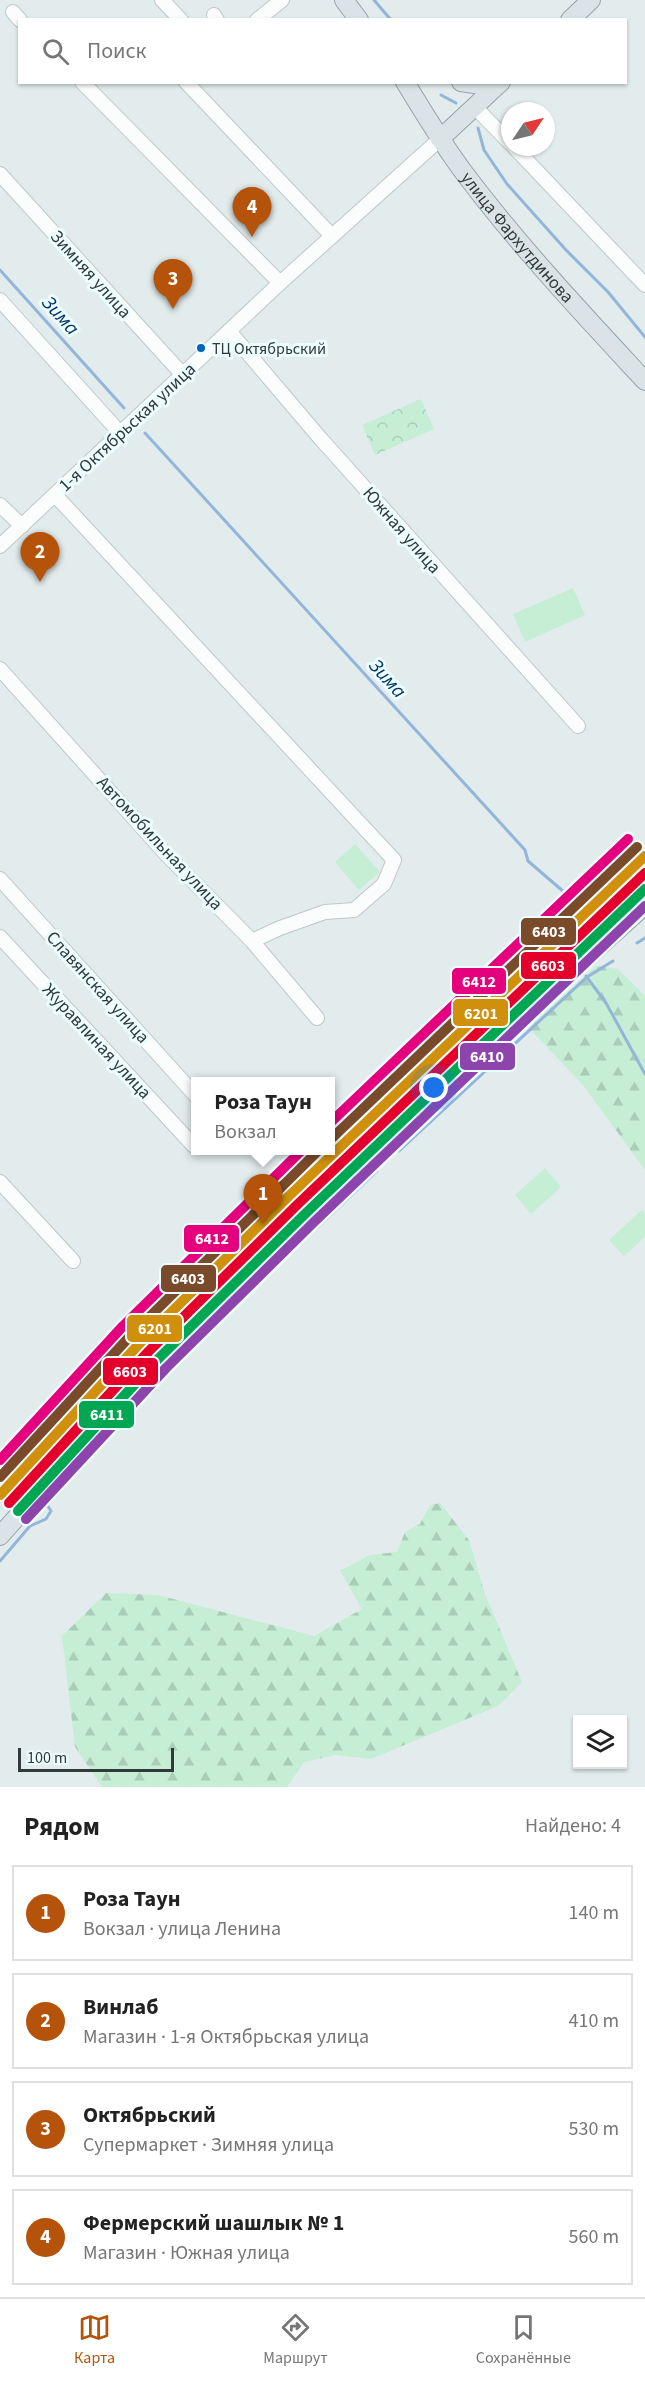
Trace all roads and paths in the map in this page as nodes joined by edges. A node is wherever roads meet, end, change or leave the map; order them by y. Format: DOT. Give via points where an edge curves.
graph roads {
  1 [pos="162,0"];
  2 [pos="282,0"];
  3 [pos="344,0"];
  4 [pos="591,0"];
  5 [pos="179,18"];
  6 [pos="260,18"];
  7 [pos="358,18"];
  8 [pos="572,18"];
  9 [pos="84,84"];
  10 [pos="188,84"];
  11 [pos="406,84"];
  12 [pos="497,84"];
  13 [pos="476,107"];
  14 [pos="501,133"];
  15 [pos="440,139"];
  16 [pos="523,156"];
  17 [pos="0,174"];
  18 [pos="332,236"];
  19 [pos="280,283"];
  20 [pos="645,285"];
  21 [pos="0,300"];
  22 [pos="229,331"];
  23 [pos="183,375"];
  24 [pos="645,381"];
  25 [pos="121,434"];
  26 [pos="55,495"];
  27 [pos="0,505"];
  28 [pos="22,526"];
  29 [pos="0,546"];
  30 [pos="0,669"];
  31 [pos="578,726"];
  32 [pos="0,879"];
  33 [pos="645,905"];
  34 [pos="0,937"];
  35 [pos="252,941"];
  36 [pos="317,1018"];
  37 [pos="191,1092"];
  38 [pos="191,1143"];
  39 [pos="0,1182"];
  40 [pos="73,1261"];
  41 [pos="0,1536"];
  1 -- 5 [label="street"];
  2 -- 6 [label="street"];
  3 -- 7 [label="main road"];
  4 -- 8 [label="main road"];
  9 -- 19 [label="street"];
  10 -- 18 [label="street"];
  11 -- 15 [label="main road, улица Фархутдинова"];
  12 -- 13 [label="main road"];
  13 -- 14 [label="street"];
  13 -- 15 [label="main road"];
  15 -- 18 [label="street, 1-я Октябрьская улица"];
  15 -- 24 [label="main road, улица Фархутдинова" via="546,273"];
  16 -- 20 [label="street"];
  17 -- 23 [label="street, Зимняя улица"];
  18 -- 19 [label="street, 1-я Октябрьская улица"];
  19 -- 22 [label="street, 1-я Октябрьская улица"];
  21 -- 25 [label="street"];
  22 -- 23 [label="street, 1-я Октябрьская улица"];
  22 -- 31 [label="street, Южная улица"];
  23 -- 25 [label="street, 1-я Октябрьская улица"];
  25 -- 26 [label="street, 1-я Октябрьская улица"];
  26 -- 28 [label="street, 1-я Октябрьская улица"];
  26 -- 35 [label="street" via="394,860 384,884 354,910 325,912"];
  27 -- 28 [label="street"];
  28 -- 29 [label="street, 1-я Октябрьская улица"];
  30 -- 35 [label="street, Автомобильная улица" via="166,854"];
  32 -- 37 [label="street, Славянская улица"];
  33 -- 41 [label="main road" via="381,1144 250,1271 121,1399"];
  34 -- 38 [label="street, Журавлиная улица"];
  35 -- 36 [label="street, Автомобильная улица"];
  39 -- 40 [label="street"];
}
